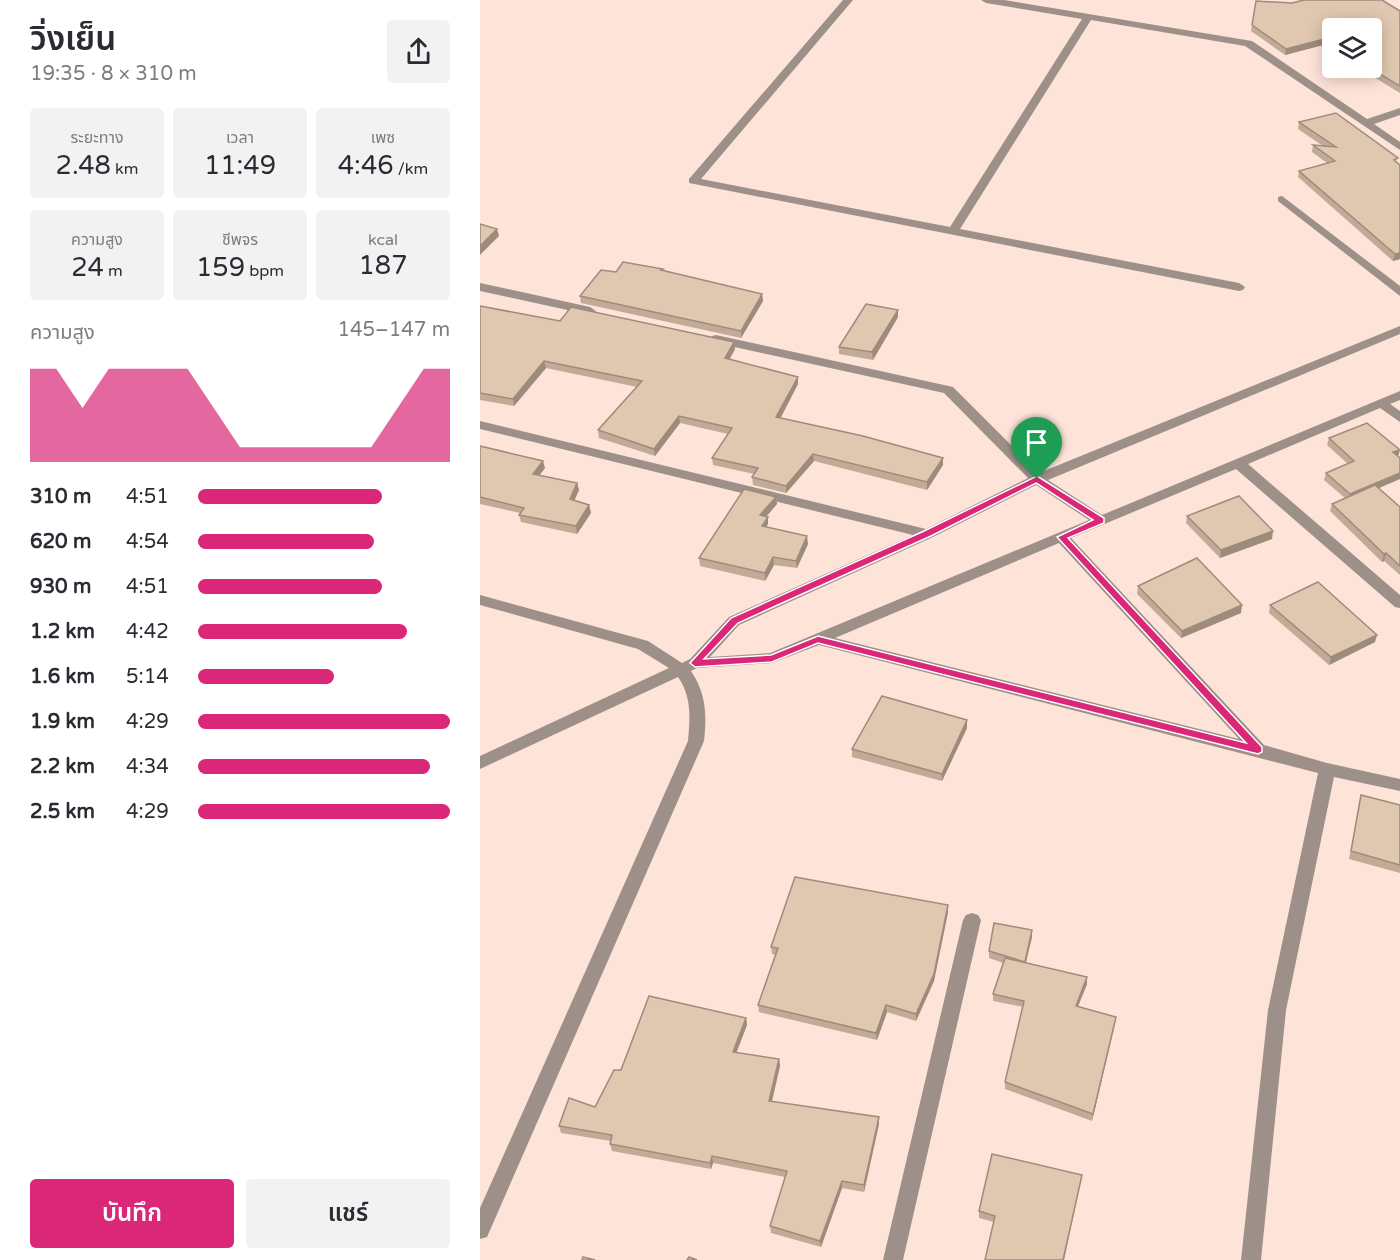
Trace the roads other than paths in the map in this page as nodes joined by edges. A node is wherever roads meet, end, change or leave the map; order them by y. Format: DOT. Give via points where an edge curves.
graph roads {
  1 [pos="848,0"];
  2 [pos="986,0"];
  3 [pos="1088,17"];
  4 [pos="1400,111"];
  5 [pos="1366,123"];
  6 [pos="1400,147"];
  7 [pos="1282,199"];
  8 [pos="952,231"];
  9 [pos="480,286"];
  10 [pos="1239,287"];
  11 [pos="1400,292"];
  12 [pos="609,315"];
  13 [pos="1400,330"];
  14 [pos="702,335"];
  15 [pos="1400,395"];
  16 [pos="1381,404"];
  17 [pos="1400,418"];
  18 [pos="480,425"];
  19 [pos="1236,462"];
  20 [pos="1037,479"];
  21 [pos="1100,520"];
  22 [pos="928,534"];
  23 [pos="1062,537"];
  24 [pos="480,600"];
  25 [pos="1400,603"];
  26 [pos="818,639"];
  27 [pos="688,666"];
  28 [pos="1258,750"];
  29 [pos="480,763"];
  30 [pos="1327,769"];
  31 [pos="1400,785"];
  32 [pos="972,920"];
  33 [pos="480,1230"];
  34 [pos="893,1260"];
  35 [pos="1251,1260"];
  1 -- 8 [label="street" via="693,181"];
  2 -- 3 [label="street"];
  3 -- 5 [label="street" via="1248,43"];
  3 -- 8 [label="street"];
  4 -- 5 [label="street"];
  5 -- 6 [label="street"];
  7 -- 11 [label="street"];
  8 -- 10 [label="street"];
  9 -- 12 [label="street"];
  13 -- 20 [label="street"];
  14 -- 20 [label="street" via="948,390"];
  15 -- 16 [label="street"];
  16 -- 17 [label="street"];
  16 -- 19 [label="street"];
  18 -- 22 [label="street"];
  19 -- 21 [label="street"];
  19 -- 25 [label="street"];
  20 -- 21 [label="street"];
  20 -- 22 [label="street"];
  21 -- 23 [label="street"];
  22 -- 27 [label="street" via="734,621"];
  23 -- 26 [label="street"];
  23 -- 28 [label="street"];
  24 -- 27 [label="street" via="643,645"];
  26 -- 27 [label="street" via="772,658"];
  26 -- 28 [label="street"];
  27 -- 29 [label="street"];
  27 -- 33 [label="street" via="699,718 696,741"];
  28 -- 30 [label="street"];
  30 -- 31 [label="street"];
  30 -- 35 [label="street" via="1277,1010"];
  32 -- 34 [label="street"];
}
